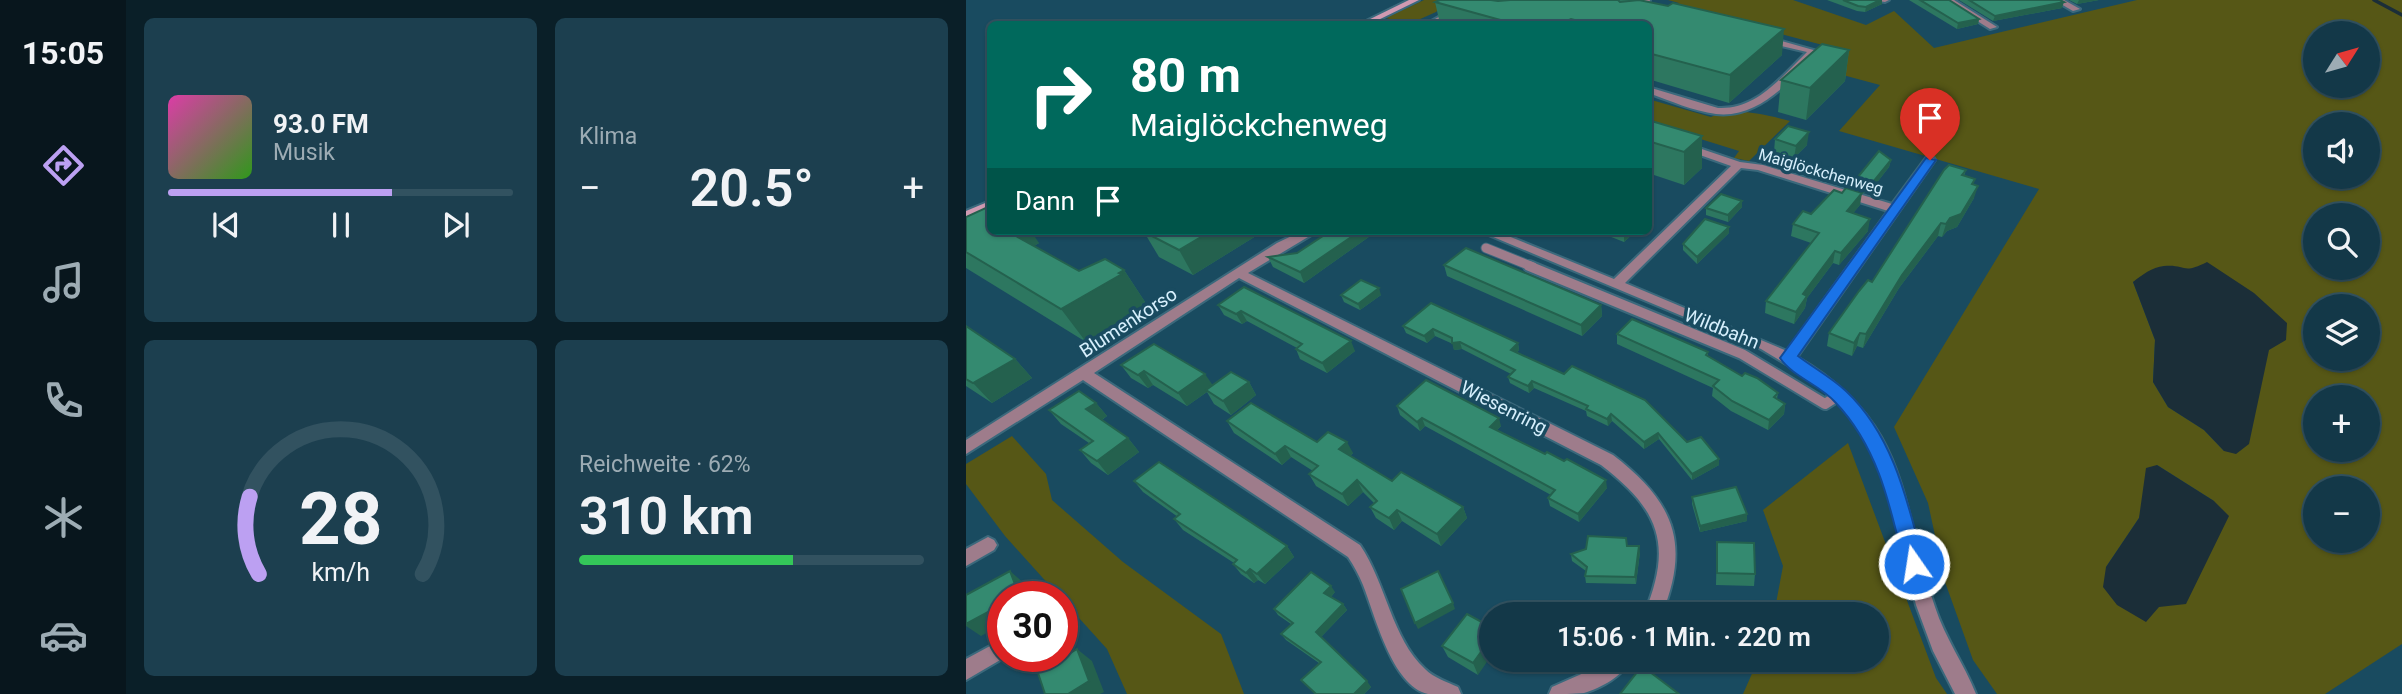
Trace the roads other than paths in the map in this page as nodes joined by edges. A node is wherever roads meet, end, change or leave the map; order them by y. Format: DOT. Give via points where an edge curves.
graph roads {
  1 [pos="1415,0"];
  2 [pos="1458,0"];
  3 [pos="1646,0"];
  4 [pos="1877,0"];
  5 [pos="1885,0"];
  6 [pos="1948,0"];
  7 [pos="2058,0"];
  8 [pos="2076,9"];
  9 [pos="1643,12"];
  10 [pos="1657,13"];
  11 [pos="1370,21"];
  12 [pos="1437,21"];
  13 [pos="1630,21"];
  14 [pos="1993,27"];
  15 [pos="1750,36"];
  16 [pos="1652,91"];
  17 [pos="1674,143"];
  18 [pos="1930,160"];
  19 [pos="1738,165"];
  20 [pos="987,206"];
  21 [pos="1895,209"];
  22 [pos="966,216"];
  23 [pos="1302,235"];
  24 [pos="1495,235"];
  25 [pos="1486,248"];
  26 [pos="1539,253"];
  27 [pos="1527,264"];
  28 [pos="1239,273"];
  29 [pos="1616,285"];
  30 [pos="1636,293"];
  31 [pos="1625,305"];
  32 [pos="1734,333"];
  33 [pos="1724,346"];
  34 [pos="1788,358"];
  35 [pos="1084,374"];
  36 [pos="1839,395"];
  37 [pos="966,447"];
  38 [pos="989,545"];
  39 [pos="966,558"];
  40 [pos="1659,602"];
  41 [pos="987,658"];
  42 [pos="966,670"];
  43 [pos="1606,672"];
  44 [pos="1451,694"];
  45 [pos="1559,694"];
  46 [pos="1966,694"];
  1 -- 11 [label="street"];
  2 -- 12 [label="street" via="1452,5 1460,11"];
  3 -- 9 [label="street"];
  4 -- 5 [label="street"];
  6 -- 14 [label="street"];
  7 -- 8 [label="street"];
  9 -- 10 [label="street"];
  9 -- 13 [label="street"];
  15 -- 16 [label="street" via="1813,51 1777,86 1741,110 1712,109"];
  17 -- 19 [label="street, Maiglöckchenweg"];
  18 -- 21 [label="street, Maiglöckchenweg"];
  19 -- 21 [label="street, Maiglöckchenweg" via="1759,167"];
  19 -- 29 [label="street"];
  20 -- 22 [label="street"];
  21 -- 34 [label="street, Maiglöckchenweg"];
  23 -- 28 [label="street, Blumenkorso"];
  24 -- 26 [label="street, Wildbahn"];
  25 -- 27 [label="lane"];
  26 -- 27 [label="lane"];
  26 -- 29 [label="street, Wildbahn"];
  27 -- 31 [label="lane"];
  28 -- 35 [label="street, Blumenkorso"];
  28 -- 40 [label="street, Wiesenring" via="1593,452 1633,477 1654,502 1667,541 1669,562"];
  29 -- 30 [label="street, Wildbahn"];
  30 -- 31 [label="lane"];
  30 -- 32 [label="street, Wildbahn"];
  31 -- 33 [label="lane"];
  32 -- 33 [label="lane"];
  32 -- 34 [label="street, Wildbahn"];
  33 -- 36 [label="lane" via="1784,377 1817,401 1825,404"];
  34 -- 36 [label="street, Wildbahn"];
  35 -- 37 [label="street, Blumenkorso"];
  35 -- 44 [label="street" via="1354,551 1368,568 1391,639 1418,677"];
  36 -- 46 [label="street, Wildbahn" via="1882,453 1934,632"];
  38 -- 39 [label="street"];
  41 -- 42 [label="street"];
  43 -- 45 [label="street"];
}
